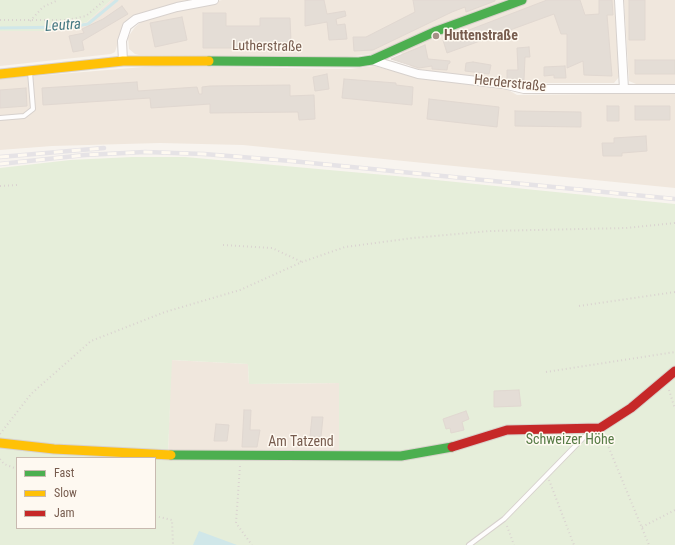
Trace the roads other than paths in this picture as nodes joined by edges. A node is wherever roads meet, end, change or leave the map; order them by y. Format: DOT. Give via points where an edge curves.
graph roads {
  1 [pos="214,0"];
  2 [pos="522,0"];
  3 [pos="619,0"];
  4 [pos="372,60"];
  5 [pos="123,61"];
  6 [pos="30,72"];
  7 [pos="0,74"];
  8 [pos="624,89"];
  9 [pos="675,89"];
  10 [pos="0,118"];
  11 [pos="675,371"];
  12 [pos="600,428"];
  13 [pos="0,443"];
  14 [pos="469,545"];
  1 -- 5 [label="street" via="136,19 127,26 122,41"];
  2 -- 4 [label="street, Lutherstraße" via="434,32"];
  3 -- 8 [label="street"];
  4 -- 5 [label="street, Lutherstraße" via="349,63"];
  4 -- 8 [label="street, Herderstraße" via="418,74 503,84 524,89"];
  5 -- 6 [label="street, Lutherstraße"];
  6 -- 7 [label="street, Lutherstraße"];
  6 -- 10 [label="lane" via="33,109 24,116"];
  8 -- 9 [label="street, Herderstraße"];
  11 -- 12 [label="street" via="631,408"];
  12 -- 13 [label="street, Am Tatzend" via="506,430 441,450 401,456 168,454 54,449"];
  12 -- 14 [label="lane" via="585,436 504,518"];
}
